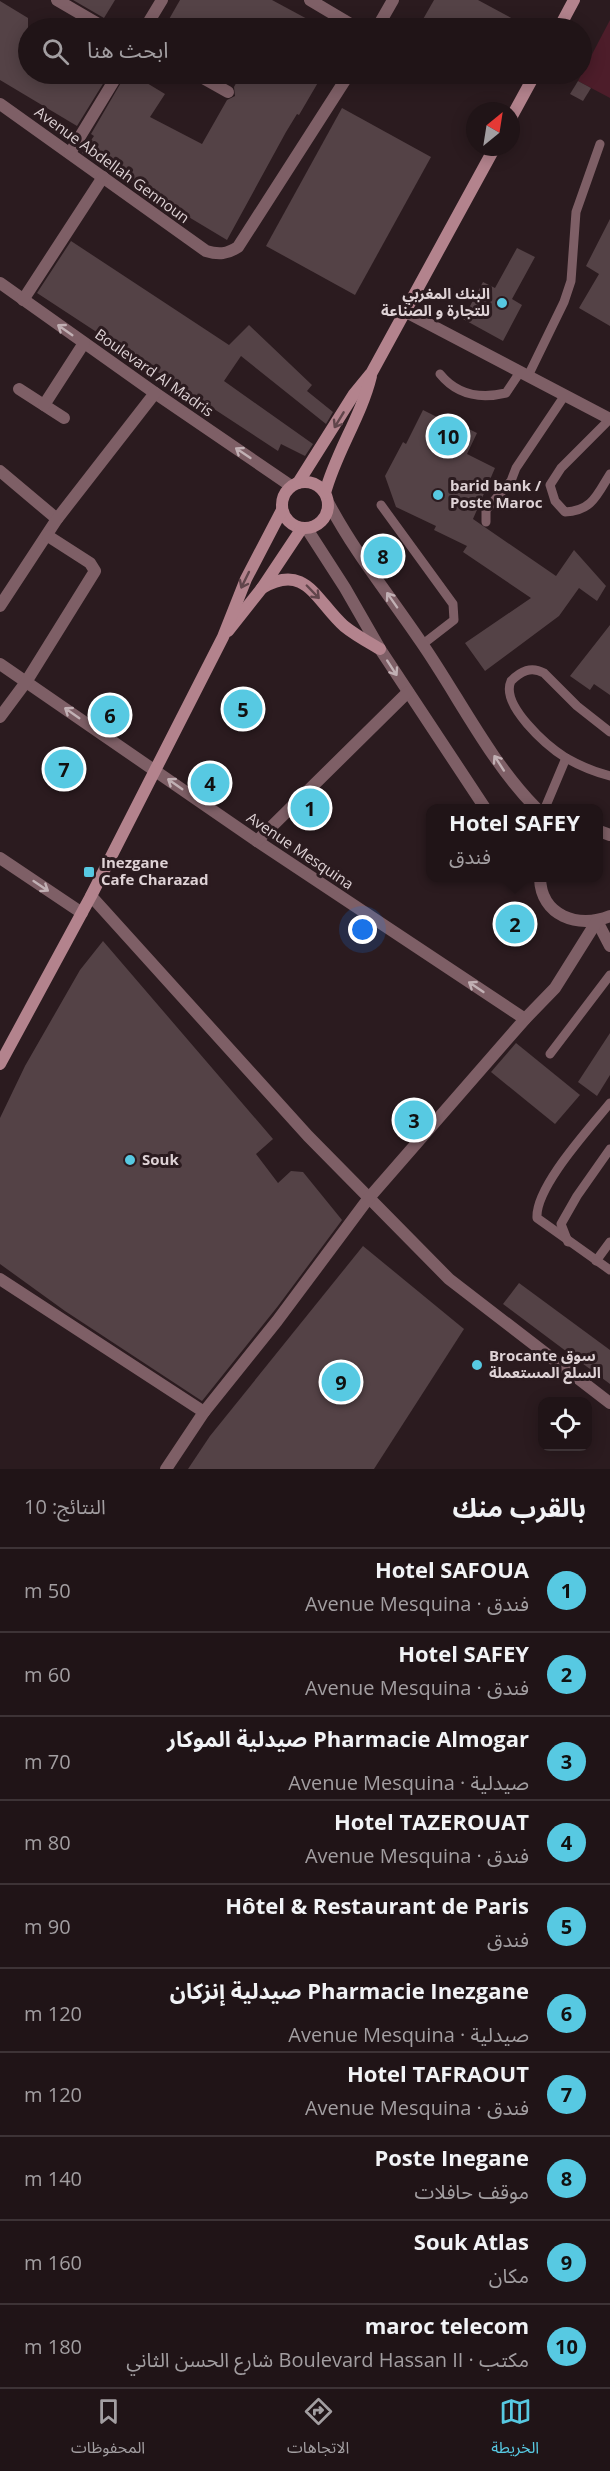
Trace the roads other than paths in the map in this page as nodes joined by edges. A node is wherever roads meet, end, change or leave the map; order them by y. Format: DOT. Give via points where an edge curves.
graph roads {
  1 [pos="57,0"];
  2 [pos="162,0"];
  3 [pos="310,0"];
  4 [pos="393,0"];
  5 [pos="574,0"];
  6 [pos="88,18"];
  7 [pos="151,18"];
  8 [pos="340,18"];
  9 [pos="383,18"];
  10 [pos="564,18"];
  11 [pos="112,84"];
  12 [pos="214,84"];
  13 [pos="343,84"];
  14 [pos="530,84"];
  15 [pos="228,92"];
  16 [pos="520,102"];
  17 [pos="0,104"];
  18 [pos="600,144"];
  19 [pos="70,153"];
  20 [pos="490,156"];
  21 [pos="103,177"];
  22 [pos="0,283"];
  23 [pos="23,300"];
  24 [pos="406,312"];
  25 [pos="84,343"];
  26 [pos="372,372"];
  27 [pos="440,374"];
  28 [pos="524,374"];
  29 [pos="19,389"];
  30 [pos="155,393"];
  31 [pos="565,396"];
  32 [pos="44,405"];
  33 [pos="64,418"];
  34 [pos="610,419"];
  35 [pos="0,471"];
  36 [pos="610,474"];
  37 [pos="294,484"];
  38 [pos="327,498"];
  39 [pos="381,505"];
  40 [pos="282,510"];
  41 [pos="57,519"];
  42 [pos="486,522"];
  43 [pos="304,529"];
  44 [pos="48,536"];
  45 [pos="262,588"];
  46 [pos="0,606"];
  47 [pos="223,637"];
  48 [pos="423,644"];
  49 [pos="380,649"];
  50 [pos="0,664"];
  51 [pos="26,682"];
  52 [pos="408,692"];
  53 [pos="0,717"];
  54 [pos="610,732"];
  55 [pos="566,758"];
  56 [pos="154,770"];
  57 [pos="610,776"];
  58 [pos="482,804"];
  59 [pos="532,804"];
  60 [pos="547,804"];
  61 [pos="256,841"];
  62 [pos="0,858"];
  63 [pos="539,882"];
  64 [pos="92,896"];
  65 [pos="82,913"];
  66 [pos="610,916"];
  67 [pos="597,921"];
  68 [pos="610,946"];
  69 [pos="610,975"];
  70 [pos="525,1019"];
  71 [pos="550,1054"];
  72 [pos="0,1064"];
  73 [pos="610,1103"];
  74 [pos="610,1149"];
  75 [pos="368,1199"];
  76 [pos="610,1242"];
  77 [pos="569,1243"];
  78 [pos="596,1261"];
  79 [pos="610,1270"];
  80 [pos="0,1279"];
  81 [pos="610,1403"];
  82 [pos="204,1412"];
  83 [pos="166,1469"];
  1 -- 6 [label="street"];
  2 -- 7 [label="street"];
  3 -- 8 [label="street"];
  4 -- 9 [label="street"];
  5 -- 10 [label="street"];
  11 -- 19 [label="street"];
  12 -- 15 [label="street"];
  13 -- 21 [label="street, Avenue Abdellah Gennoun" via="238,246 228,253 206,251"];
  14 -- 16 [label="street"];
  17 -- 19 [label="street, Avenue Abdellah Gennoun"];
  18 -- 28 [label="lane" via="576,212 571,280 564,302"];
  19 -- 21 [label="street, Avenue Abdellah Gennoun"];
  20 -- 24 [label="street"];
  21 -- 23 [label="street"];
  22 -- 23 [label="street, Boulevard Al Madris"];
  25 -- 23 [label="street, Boulevard Al Madris, one-way"];
  24 -- 26 [label="street"];
  24 -- 28 [label="street"];
  25 -- 30 [label="street, Boulevard Al Madris"];
  25 -- 32 [label="street"];
  26 -- 37 [label="street, one-way"];
  26 -- 38 [label="street" via="336,460"];
  27 -- 28 [label="lane" via="445,381 475,397 491,397 506,393"];
  28 -- 31 [label="street"];
  29 -- 32 [label="street"];
  37 -- 30 [label="street, Boulevard Al Madris, one-way"];
  30 -- 41 [label="street"];
  31 -- 34 [label="street"];
  31 -- 42 [label="lane" via="511,481 486,510"];
  32 -- 33 [label="street"];
  34 -- 36 [label="lane" via="561,468 550,485 555,501 565,512 579,512 594,501"];
  35 -- 41 [label="street"];
  37 -- 38 [label="street" via="313,483"];
  37 -- 40 [label="street" via="282,501"];
  38 -- 43 [label="street" via="325,518"];
  48 -- 38 [label="street, one-way" via="359,554"];
  39 -- 48 [label="lane" via="453,604 454,620"];
  40 -- 43 [label="street" via="290,522"];
  40 -- 47 [label="street, one-way" via="237,598"];
  41 -- 44 [label="street"];
  43 -- 45 [label="street"];
  43 -- 49 [label="street" via="345,588"];
  44 -- 46 [label="street"];
  44 -- 51 [label="street" via="90,563 95,571"];
  45 -- 47 [label="street"];
  45 -- 49 [label="street, one-way" via="274,580 302,582 345,626"];
  47 -- 56 [label="street"];
  59 -- 48 [label="street, one-way" via="508,777"];
  49 -- 52 [label="street, one-way"];
  50 -- 51 [label="street, Avenue Mesquina"];
  51 -- 53 [label="street"];
  56 -- 51 [label="street, Avenue Mesquina, one-way"];
  52 -- 58 [label="street"];
  52 -- 61 [label="street"];
  54 -- 55 [label="lane" via="544,673 538,669 525,670 511,681 509,695 533,730"];
  55 -- 57 [label="lane"];
  55 -- 60 [label="lane"];
  61 -- 56 [label="street, Avenue Mesquina, one-way"];
  56 -- 64 [label="street"];
  70 -- 61 [label="street, Avenue Mesquina, one-way"];
  62 -- 65 [label="street, one-way"];
  63 -- 67 [label="street" via="555,910 582,922"];
  64 -- 65 [label="street"];
  64 -- 75 [label="street"];
  65 -- 72 [label="street"];
  66 -- 67 [label="street"];
  67 -- 68 [label="street"];
  67 -- 70 [label="street" via="564,976"];
  69 -- 71 [label="lane"];
  70 -- 75 [label="street"];
  73 -- 77 [label="lane" via="540,1197 537,1218"];
  74 -- 77 [label="lane" via="561,1224"];
  75 -- 81 [label="street" via="448,1279"];
  75 -- 82 [label="street"];
  76 -- 78 [label="lane"];
  77 -- 78 [label="lane"];
  78 -- 79 [label="lane"];
  80 -- 82 [label="street"];
  82 -- 83 [label="street"];
}
